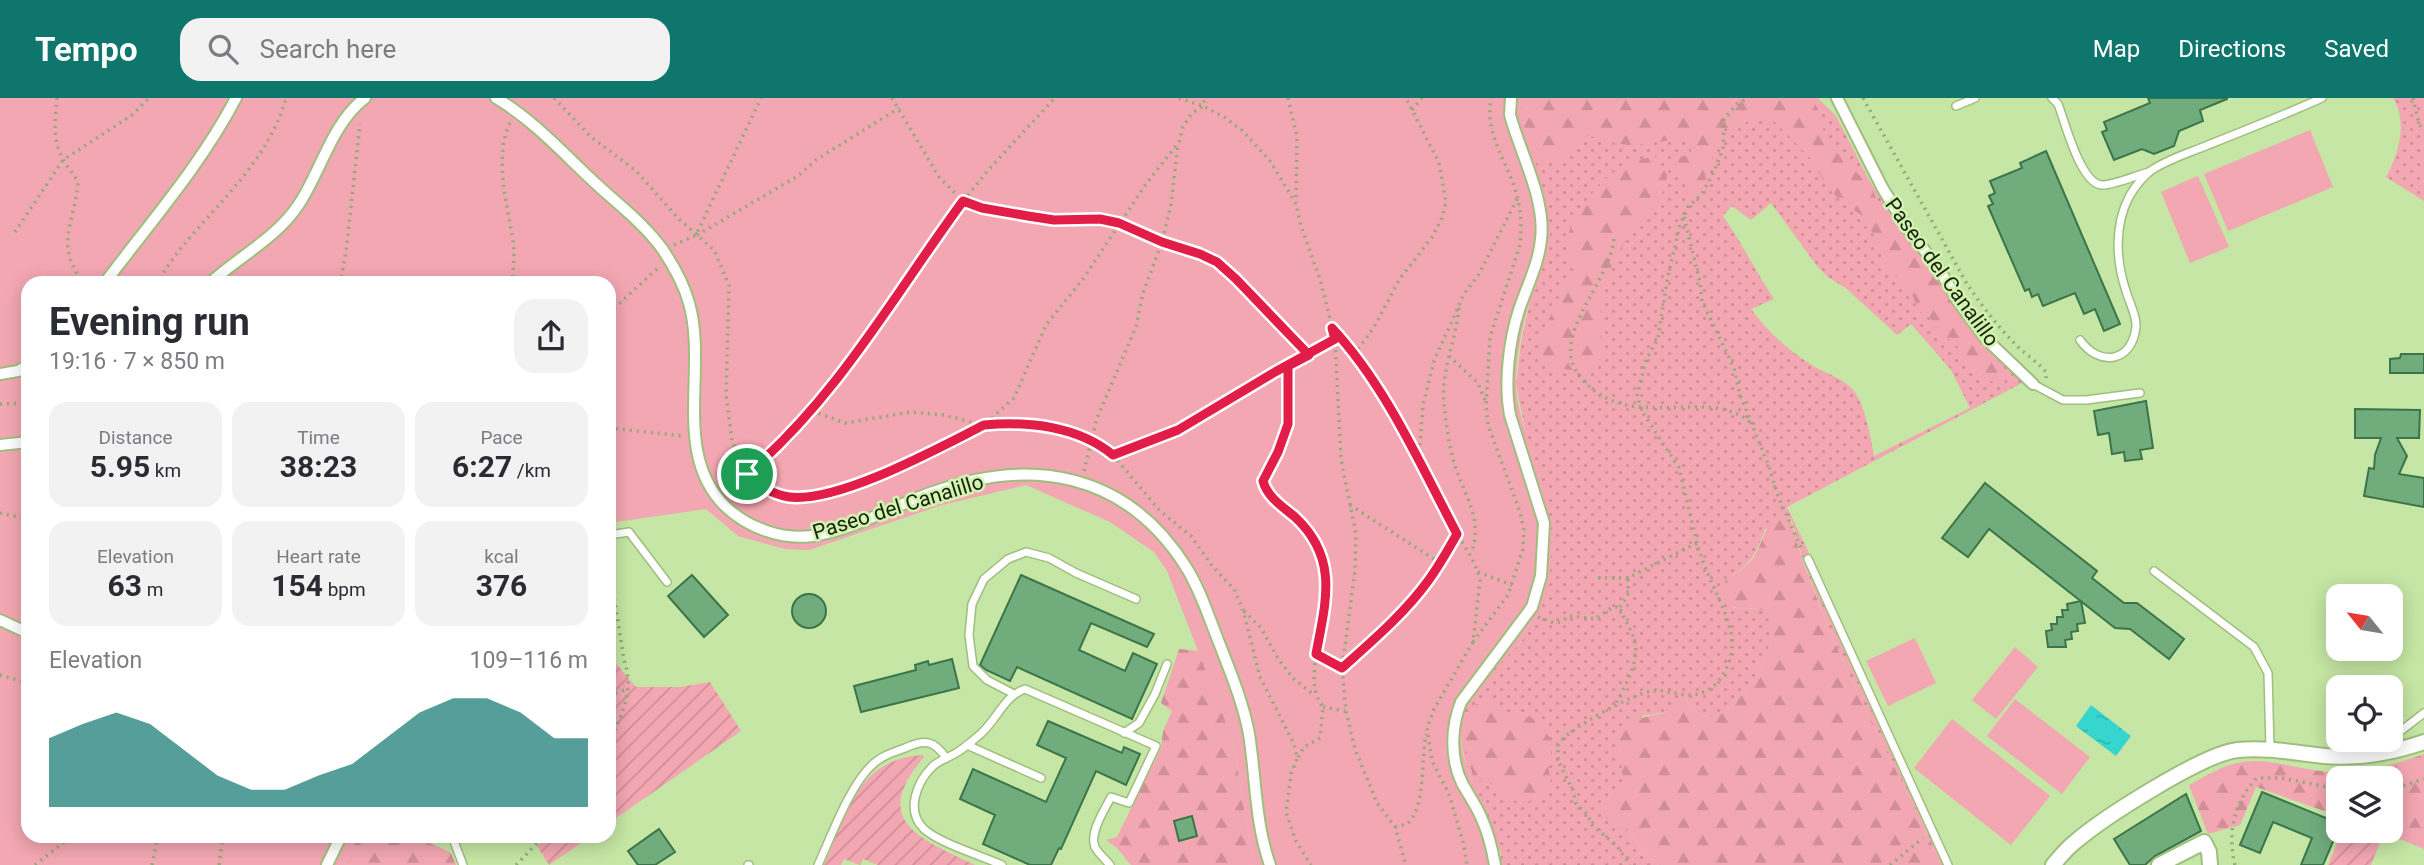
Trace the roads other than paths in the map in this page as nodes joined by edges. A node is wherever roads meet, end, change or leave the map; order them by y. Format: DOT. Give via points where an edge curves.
graph roads {
  1 [pos="236,98"];
  2 [pos="365,98"];
  3 [pos="496,98"];
  4 [pos="1511,98"];
  5 [pos="1836,98"];
  6 [pos="1975,98"];
  7 [pos="2052,98"];
  8 [pos="2322,98"];
  9 [pos="1956,106"];
  10 [pos="2150,171"];
  11 [pos="110,276"];
  12 [pos="219,276"];
  13 [pos="2080,340"];
  14 [pos="21,369"];
  15 [pos="0,374"];
  16 [pos="2033,384"];
  17 [pos="2140,393"];
  18 [pos="21,443"];
  19 [pos="0,445"];
  20 [pos="616,534"];
  21 [pos="1808,559"];
  22 [pos="2154,571"];
  23 [pos="667,582"];
  24 [pos="1136,599"];
  25 [pos="0,620"];
  26 [pos="21,630"];
  27 [pos="1167,664"];
  28 [pos="1012,693"];
  29 [pos="2424,712"];
  30 [pos="2403,729"];
  31 [pos="1124,733"];
  32 [pos="2424,742"];
  33 [pos="967,745"];
  34 [pos="2270,750"];
  35 [pos="2403,750"];
  36 [pos="2392,752"];
  37 [pos="946,758"];
  38 [pos="1041,778"];
  39 [pos="338,843"];
  40 [pos="455,843"];
  41 [pos="327,865"];
  42 [pos="463,865"];
  43 [pos="818,865"];
  44 [pos="1002,865"];
  45 [pos="1110,865"];
  46 [pos="1270,865"];
  47 [pos="1494,865"];
  48 [pos="1948,865"];
  49 [pos="2053,865"];
  50 [pos="2159,865"];
  51 [pos="2210,865"];
  1 -- 11 [label="street" via="202,153"];
  2 -- 12 [label="street" via="343,123 298,206"];
  3 -- 46 [label="street, Paseo del Canalillo" via="515,110 663,250 690,306 699,458 723,504 748,523 777,534 809,536 949,486 1034,474 1081,481 1112,495 1146,519 1186,566 1198,588 1241,702"];
  4 -- 47 [label="street" via="1510,115 1541,217 1542,237 1518,313 1507,398 1544,523 1541,576 1529,612 1461,702 1453,733 1455,764 1481,816"];
  5 -- 16 [label="street, Paseo del Canalillo" via="1908,229 1986,339"];
  6 -- 9 [label="lane"];
  7 -- 10 [label="lane" via="2083,171 2093,183 2103,186"];
  8 -- 10 [label="lane"];
  10 -- 13 [label="lane" via="2128,199 2118,238 2120,270 2136,323 2134,336 2124,352 2109,358 2094,354"];
  14 -- 15 [label="street"];
  16 -- 17 [label="lane" via="2063,400"];
  18 -- 19 [label="street"];
  20 -- 23 [label="lane" via="629,532"];
  21 -- 48 [label="lane"];
  22 -- 34 [label="lane" via="2253,647 2268,673"];
  24 -- 28 [label="lane" via="1049,558 1026,552 1009,559 984,579 972,604 969,635 973,666 987,680"];
  25 -- 26 [label="street"];
  27 -- 31 [label="lane" via="1139,723"];
  28 -- 31 [label="lane" via="1025,689 1041,694"];
  28 -- 33 [label="lane" via="983,733"];
  29 -- 30 [label="lane"];
  31 -- 45 [label="lane" via="1156,747 1129,803 1111,797 1099,822 1093,840"];
  32 -- 35 [label="street"];
  33 -- 37 [label="lane"];
  33 -- 38 [label="lane"];
  34 -- 36 [label="street" via="2327,756"];
  34 -- 49 [label="street" via="2236,750 2191,769 2075,842"];
  37 -- 43 [label="lane" via="933,744 918,742 879,758 854,790"];
  37 -- 44 [label="lane" via="932,767 916,792 917,819 934,835"];
  39 -- 41 [label="street"];
  40 -- 42 [label="lane"];
  50 -- 51 [label="street" via="2204,842"];
}
